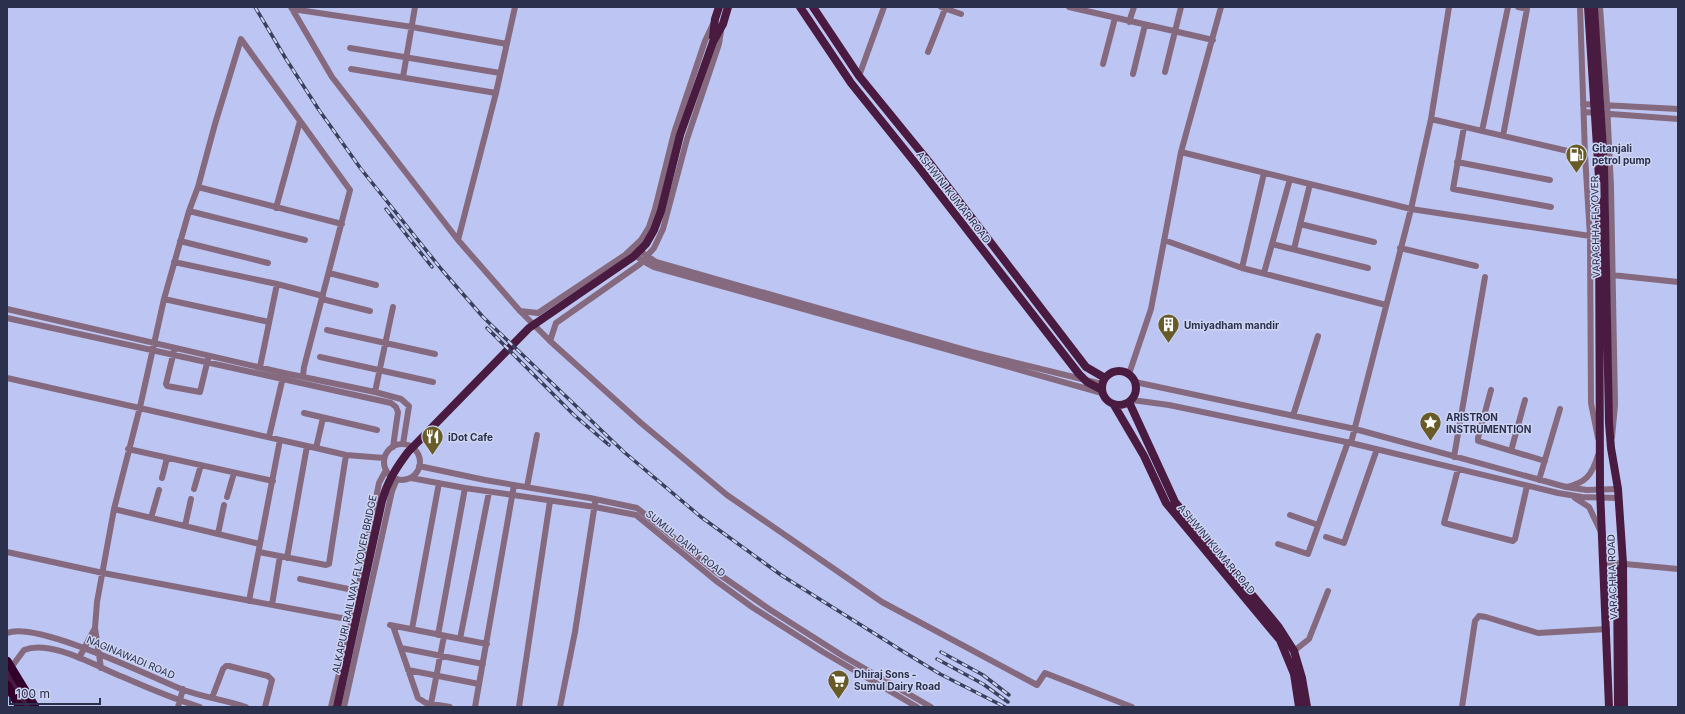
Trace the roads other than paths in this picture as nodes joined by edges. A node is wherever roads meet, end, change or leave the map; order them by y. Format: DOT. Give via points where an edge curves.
graph roads {
  1 [pos="415,7"];
  2 [pos="515,7"];
  3 [pos="719,7"];
  4 [pos="728,7"];
  5 [pos="800,7"];
  6 [pos="813,7"];
  7 [pos="884,7"];
  8 [pos="1069,7"];
  9 [pos="1134,7"];
  10 [pos="1181,7"];
  11 [pos="1221,7"];
  12 [pos="1449,7"];
  13 [pos="1508,7"];
  14 [pos="1518,7"];
  15 [pos="1580,7"];
  16 [pos="1588,7"];
  17 [pos="1594,7"];
  18 [pos="1600,7"];
  19 [pos="292,8"];
  20 [pos="943,8"];
  21 [pos="961,14"];
  22 [pos="1115,18"];
  23 [pos="719,21"];
  24 [pos="1129,22"];
  25 [pos="1145,25"];
  26 [pos="412,27"];
  27 [pos="1175,32"];
  28 [pos="1212,40"];
  29 [pos="507,44"];
  30 [pos="350,48"];
  31 [pos="928,52"];
  32 [pos="407,56"];
  33 [pos="1103,64"];
  34 [pos="351,69"];
  35 [pos="1165,72"];
  36 [pos="500,73"];
  37 [pos="1133,74"];
  38 [pos="859,76"];
  39 [pos="403,77"];
  40 [pos="496,93"];
  41 [pos="1584,104"];
  42 [pos="1608,104"];
  43 [pos="1678,109"];
  44 [pos="1584,112"];
  45 [pos="1608,113"];
  46 [pos="1678,118"];
  47 [pos="1432,119"];
  48 [pos="300,121"];
  49 [pos="1464,127"];
  50 [pos="1482,131"];
  51 [pos="1503,136"];
  52 [pos="1181,152"];
  53 [pos="1585,155"];
  54 [pos="1457,162"];
  55 [pos="1264,173"];
  56 [pos="1290,179"];
  57 [pos="1550,180"];
  58 [pos="1310,184"];
  59 [pos="198,187"];
  60 [pos="1551,207"];
  61 [pos="276,208"];
  62 [pos="1411,209"];
  63 [pos="189,211"];
  64 [pos="342,224"];
  65 [pos="1300,224"];
  66 [pos="1590,236"];
  67 [pos="305,240"];
  68 [pos="458,240"];
  69 [pos="1164,240"];
  70 [pos="180,241"];
  71 [pos="1374,242"];
  72 [pos="1272,244"];
  73 [pos="1400,248"];
  74 [pos="632,249"];
  75 [pos="1294,249"];
  76 [pos="646,259"];
  77 [pos="174,262"];
  78 [pos="268,263"];
  79 [pos="1476,266"];
  80 [pos="1242,268"];
  81 [pos="1368,268"];
  82 [pos="330,273"];
  83 [pos="1264,273"];
  84 [pos="1590,275"];
  85 [pos="1612,275"];
  86 [pos="1485,277"];
  87 [pos="1678,282"];
  88 [pos="277,284"];
  89 [pos="376,285"];
  90 [pos="323,297"];
  91 [pos="164,299"];
  92 [pos="1386,304"];
  93 [pos="393,307"];
  94 [pos="7,309"];
  95 [pos="370,311"];
  96 [pos="520,311"];
  97 [pos="7,318"];
  98 [pos="269,322"];
  99 [pos="327,330"];
  100 [pos="1318,336"];
  101 [pos="154,342"];
  102 [pos="550,342"];
  103 [pos="386,343"];
  104 [pos="174,348"];
  105 [pos="152,350"];
  106 [pos="435,354"];
  107 [pos="173,355"];
  108 [pos="209,356"];
  109 [pos="320,357"];
  110 [pos="207,363"];
  111 [pos="260,367"];
  112 [pos="380,370"];
  113 [pos="284,373"];
  114 [pos="1129,374"];
  115 [pos="303,376"];
  116 [pos="7,378"];
  117 [pos="282,380"];
  118 [pos="1085,380"];
  119 [pos="433,382"];
  120 [pos="1135,382"];
  121 [pos="1103,386"];
  122 [pos="1491,390"];
  123 [pos="375,392"];
  124 [pos="1525,400"];
  125 [pos="1130,401"];
  126 [pos="1114,405"];
  127 [pos="140,407"];
  128 [pos="1560,408"];
  129 [pos="304,413"];
  130 [pos="1293,416"];
  131 [pos="323,418"];
  132 [pos="1355,429"];
  133 [pos="377,430"];
  134 [pos="537,435"];
  135 [pos="269,437"];
  136 [pos="280,440"];
  137 [pos="1350,443"];
  138 [pos="403,444"];
  139 [pos="307,446"];
  140 [pos="393,447"];
  141 [pos="316,448"];
  142 [pos="1600,448"];
  143 [pos="1611,448"];
  144 [pos="128,449"];
  145 [pos="1377,449"];
  146 [pos="1511,451"];
  147 [pos="346,455"];
  148 [pos="1454,457"];
  149 [pos="167,458"];
  150 [pos="384,458"];
  151 [pos="1545,460"];
  152 [pos="201,466"];
  153 [pos="419,466"];
  154 [pos="1458,468"];
  155 [pos="386,470"];
  156 [pos="234,473"];
  157 [pos="162,478"];
  158 [pos="411,478"];
  159 [pos="397,480"];
  160 [pos="1539,480"];
  161 [pos="273,481"];
  162 [pos="439,483"];
  163 [pos="514,485"];
  164 [pos="1527,486"];
  165 [pos="527,487"];
  166 [pos="1566,487"];
  167 [pos="465,488"];
  168 [pos="194,489"];
  169 [pos="1618,489"];
  170 [pos="158,490"];
  171 [pos="489,492"];
  172 [pos="1601,494"];
  173 [pos="512,495"];
  174 [pos="228,496"];
  175 [pos="1570,496"];
  176 [pos="1618,498"];
  177 [pos="191,499"];
  178 [pos="596,499"];
  179 [pos="550,501"];
  180 [pos="224,506"];
  181 [pos="595,507"];
  182 [pos="114,509"];
  183 [pos="1290,515"];
  184 [pos="151,518"];
  185 [pos="1318,524"];
  186 [pos="184,526"];
  187 [pos="218,534"];
  188 [pos="1326,537"];
  189 [pos="1603,537"];
  190 [pos="260,544"];
  191 [pos="1278,544"];
  192 [pos="7,552"];
  193 [pos="259,552"];
  194 [pos="280,556"];
  195 [pos="287,558"];
  196 [pos="1604,564"];
  197 [pos="1623,564"];
  198 [pos="1678,569"];
  199 [pos="103,573"];
  200 [pos="300,579"];
  201 [pos="358,591"];
  202 [pos="1328,591"];
  203 [pos="250,601"];
  204 [pos="272,605"];
  205 [pos="352,620"];
  206 [pos="95,628"];
  207 [pos="412,629"];
  208 [pos="1606,630"];
  209 [pos="7,633"];
  210 [pos="441,635"];
  211 [pos="460,639"];
  212 [pos="486,644"];
  213 [pos="84,648"];
  214 [pos="400,648"];
  215 [pos="1294,651"];
  216 [pos="99,654"];
  217 [pos="440,655"];
  218 [pos="79,658"];
  219 [pos="839,661"];
  220 [pos="483,664"];
  221 [pos="101,668"];
  222 [pos="8,669"];
  223 [pos="408,670"];
  224 [pos="1297,673"];
  225 [pos="436,675"];
  226 [pos="479,684"];
  227 [pos="7,685"];
  228 [pos="183,690"];
  229 [pos="212,698"];
  230 [pos="179,704"];
  231 [pos="421,704"];
  232 [pos="430,704"];
  233 [pos="20,707"];
  234 [pos="26,707"];
  235 [pos="35,707"];
  236 [pos="200,707"];
  237 [pos="246,707"];
  238 [pos="265,707"];
  239 [pos="338,707"];
  240 [pos="450,707"];
  241 [pos="475,707"];
  242 [pos="519,707"];
  243 [pos="560,707"];
  244 [pos="917,707"];
  245 [pos="931,707"];
  246 [pos="1132,707"];
  247 [pos="1299,707"];
  248 [pos="1307,707"];
  249 [pos="1462,707"];
  250 [pos="1609,707"];
  251 [pos="1614,707"];
  252 [pos="1618,707"];
  253 [pos="1624,707"];
  1 -- 26 [label="street"];
  2 -- 29 [label="street"];
  3 -- 23 [label="main road"];
  4 -- 23 [label="main road"];
  5 -- 118 [label="main road, ASHWINI KUMAR ROAD" via="851,83"];
  6 -- 38 [label="main road, ASHWINI KUMAR ROAD"];
  7 -- 38 [label="street"];
  8 -- 22 [label="street"];
  9 -- 24 [label="street"];
  10 -- 27 [label="street"];
  11 -- 28 [label="street"];
  12 -- 47 [label="street"];
  13 -- 50 [label="street"];
  14 -- 51 [label="street" via="1527,9"];
  15 -- 41 [label="street"];
  16 -- 142 [label="main road, VARACHHA FLYOVER" via="1599,181"];
  17 -- 143 [label="main road, VARACHHA FLYOVER" via="1604,166"];
  18 -- 42 [label="street"];
  19 -- 26 [label="street"];
  19 -- 68 [label="street" via="332,77"];
  20 -- 21 [label="street"];
  20 -- 31 [label="street"];
  22 -- 24 [label="street"];
  22 -- 33 [label="street"];
  23 -- 74 [label="street" via="705,41 674,133 649,227"];
  23 -- 76 [label="street" via="719,44 687,139 663,229"];
  23 -- 239 [label="main road, ALKAPURI RAILWAY FLYOVER BRIDGE" via="680,136 661,210 646,244 633,257 529,328 408,452 392,474 382,501"];
  24 -- 25 [label="street"];
  25 -- 27 [label="street"];
  25 -- 37 [label="street"];
  26 -- 29 [label="street"];
  26 -- 32 [label="street"];
  27 -- 28 [label="street"];
  27 -- 35 [label="street"];
  28 -- 52 [label="street"];
  29 -- 36 [label="street"];
  30 -- 32 [label="street"];
  32 -- 36 [label="street"];
  32 -- 39 [label="street"];
  34 -- 39 [label="street"];
  36 -- 40 [label="street"];
  38 -- 121 [label="main road, ASHWINI KUMAR ROAD"];
  39 -- 40 [label="street"];
  40 -- 68 [label="street"];
  41 -- 42 [label="street"];
  41 -- 44 [label="street"];
  42 -- 43 [label="street"];
  42 -- 45 [label="street"];
  44 -- 45 [label="street"];
  44 -- 53 [label="street"];
  45 -- 46 [label="street"];
  45 -- 85 [label="street"];
  47 -- 49 [label="street"];
  47 -- 62 [label="street"];
  48 -- 59 [label="street" via="242,39"];
  48 -- 61 [label="street"];
  48 -- 64 [label="street" via="350,190"];
  49 -- 50 [label="street"];
  49 -- 54 [label="street"];
  50 -- 51 [label="street"];
  51 -- 53 [label="street"];
  52 -- 55 [label="street"];
  52 -- 69 [label="street"];
  53 -- 66 [label="street"];
  54 -- 57 [label="street"];
  54 -- 60 [label="street" via="1452,187 1454,190"];
  55 -- 56 [label="street"];
  55 -- 80 [label="street"];
  56 -- 58 [label="street"];
  56 -- 72 [label="street"];
  58 -- 62 [label="street"];
  58 -- 65 [label="street"];
  59 -- 61 [label="street"];
  59 -- 63 [label="street"];
  61 -- 64 [label="street"];
  62 -- 66 [label="street"];
  62 -- 73 [label="street"];
  63 -- 67 [label="street"];
  63 -- 70 [label="street"];
  64 -- 82 [label="street"];
  65 -- 71 [label="street"];
  65 -- 75 [label="street"];
  66 -- 84 [label="street"];
  68 -- 96 [label="street"];
  69 -- 80 [label="street"];
  69 -- 114 [label="street" via="1151,309"];
  70 -- 77 [label="street"];
  70 -- 78 [label="street"];
  72 -- 75 [label="street"];
  72 -- 83 [label="street"];
  73 -- 79 [label="street"];
  73 -- 92 [label="street"];
  74 -- 76 [label="street"];
  74 -- 96 [label="street" via="538,313"];
  75 -- 81 [label="street"];
  76 -- 102 [label="street" via="556,323"];
  76 -- 118 [label="street" via="972,352"];
  76 -- 121 [label="street" via="661,270"];
  77 -- 88 [label="street"];
  77 -- 91 [label="street"];
  80 -- 83 [label="street"];
  82 -- 89 [label="street"];
  82 -- 90 [label="street"];
  83 -- 92 [label="street"];
  84 -- 85 [label="street"];
  84 -- 142 [label="street" via="1591,403"];
  85 -- 87 [label="street"];
  85 -- 143 [label="street" via="1615,405"];
  86 -- 148 [label="street"];
  88 -- 90 [label="street"];
  88 -- 98 [label="street"];
  90 -- 95 [label="street"];
  90 -- 115 [label="street"];
  91 -- 98 [label="street"];
  91 -- 101 [label="street"];
  92 -- 132 [label="street"];
  93 -- 103 [label="street"];
  94 -- 101 [label="street"];
  96 -- 102 [label="street"];
  97 -- 105 [label="street"];
  98 -- 111 [label="street"];
  99 -- 103 [label="street"];
  100 -- 130 [label="street"];
  101 -- 104 [label="street"];
  101 -- 105 [label="street"];
  102 -- 246 [label="street" via="727,495 882,602 1037,685 1045,673"];
  103 -- 106 [label="street"];
  103 -- 112 [label="street"];
  104 -- 107 [label="street"];
  104 -- 108 [label="street"];
  105 -- 107 [label="street"];
  105 -- 127 [label="street"];
  107 -- 110 [label="street"];
  107 -- 110 [label="street" via="167,386 200,392"];
  108 -- 110 [label="street"];
  108 -- 111 [label="street"];
  109 -- 112 [label="street"];
  110 -- 117 [label="street"];
  111 -- 113 [label="street"];
  112 -- 119 [label="street"];
  112 -- 123 [label="street"];
  113 -- 115 [label="street"];
  113 -- 117 [label="street"];
  114 -- 120 [label="main road"];
  114 -- 121 [label="main road" via="1124,371 1113,371"];
  115 -- 123 [label="street"];
  116 -- 127 [label="street"];
  117 -- 135 [label="street"];
  117 -- 140 [label="street" via="394,405 398,412"];
  118 -- 121 [label="main road, ASHWINI KUMAR ROAD"];
  120 -- 125 [label="main road" via="1136,392"];
  120 -- 130 [label="street"];
  121 -- 126 [label="main road" via="1106,399"];
  122 -- 146 [label="street" via="1478,440"];
  123 -- 138 [label="street" via="401,399 409,406"];
  124 -- 146 [label="street"];
  125 -- 126 [label="main road" via="1124,405"];
  125 -- 137 [label="street" via="1169,405"];
  125 -- 215 [label="main road, ASHWINI KUMAR ROAD" via="1175,502 1278,626"];
  126 -- 224 [label="main road, ASHWINI KUMAR ROAD" via="1144,456 1166,503 1280,640"];
  127 -- 135 [label="street"];
  127 -- 144 [label="street"];
  128 -- 151 [label="street"];
  129 -- 131 [label="street"];
  130 -- 132 [label="street"];
  131 -- 133 [label="street"];
  131 -- 141 [label="street"];
  132 -- 137 [label="street"];
  132 -- 148 [label="street"];
  134 -- 165 [label="street"];
  135 -- 136 [label="street"];
  136 -- 139 [label="street"];
  136 -- 161 [label="street"];
  137 -- 145 [label="street"];
  137 -- 185 [label="street"];
  138 -- 140 [label="street"];
  138 -- 153 [label="street" via="416,451"];
  139 -- 141 [label="street"];
  139 -- 195 [label="street"];
  140 -- 150 [label="street"];
  141 -- 147 [label="street"];
  142 -- 166 [label="street" via="1594,467 1587,477 1580,483"];
  142 -- 172 [label="main road, VARACHHA FLYOVER"];
  143 -- 169 [label="main road, VARACHHA ROAD"];
  144 -- 149 [label="street"];
  144 -- 182 [label="street"];
  145 -- 154 [label="street"];
  145 -- 188 [label="street" via="1344,543"];
  146 -- 151 [label="street"];
  147 -- 150 [label="street"];
  147 -- 195 [label="street" via="329,564"];
  148 -- 160 [label="street"];
  149 -- 152 [label="street"];
  149 -- 157 [label="street"];
  150 -- 155 [label="street"];
  151 -- 160 [label="street"];
  152 -- 156 [label="street"];
  152 -- 168 [label="street"];
  153 -- 158 [label="street"];
  153 -- 163 [label="street"];
  154 -- 164 [label="street"];
  154 -- 164 [label="street" via="1444,522 1513,541"];
  155 -- 159 [label="street"];
  155 -- 201 [label="street" via="379,483"];
  156 -- 161 [label="street"];
  156 -- 174 [label="street"];
  158 -- 159 [label="street"];
  158 -- 162 [label="street, SUMUL DAIRY ROAD"];
  159 -- 239 [label="street" via="392,491"];
  160 -- 166 [label="street"];
  161 -- 190 [label="street"];
  162 -- 167 [label="street, SUMUL DAIRY ROAD"];
  162 -- 207 [label="street"];
  163 -- 165 [label="street"];
  163 -- 173 [label="street"];
  164 -- 175 [label="street"];
  165 -- 178 [label="street"];
  166 -- 172 [label="street"];
  167 -- 171 [label="street, SUMUL DAIRY ROAD"];
  167 -- 210 [label="street"];
  169 -- 172 [label="street"];
  169 -- 176 [label="main road, VARACHHA ROAD"];
  170 -- 184 [label="street"];
  171 -- 173 [label="street, SUMUL DAIRY ROAD"];
  171 -- 211 [label="street"];
  172 -- 175 [label="street"];
  172 -- 176 [label="street"];
  172 -- 189 [label="main road, VARACHHA FLYOVER"];
  173 -- 179 [label="street, SUMUL DAIRY ROAD"];
  173 -- 212 [label="street"];
  175 -- 189 [label="street" via="1589,507"];
  176 -- 197 [label="main road, VARACHHA ROAD"];
  177 -- 186 [label="street"];
  178 -- 181 [label="street"];
  178 -- 219 [label="street" via="637,508 716,572"];
  179 -- 181 [label="street, SUMUL DAIRY ROAD"];
  179 -- 242 [label="street"];
  180 -- 187 [label="street"];
  181 -- 219 [label="street, SUMUL DAIRY ROAD" via="636,515 727,589"];
  181 -- 243 [label="street"];
  182 -- 184 [label="street"];
  182 -- 199 [label="street"];
  183 -- 185 [label="street"];
  184 -- 186 [label="street"];
  185 -- 191 [label="street" via="1308,554"];
  186 -- 187 [label="street"];
  187 -- 190 [label="street"];
  189 -- 196 [label="main road, VARACHHA FLYOVER"];
  190 -- 193 [label="street"];
  192 -- 199 [label="street"];
  193 -- 194 [label="street"];
  193 -- 203 [label="street"];
  194 -- 195 [label="street"];
  194 -- 204 [label="street"];
  196 -- 197 [label="street"];
  196 -- 208 [label="main road, VARACHHA FLYOVER"];
  196 -- 251 [label="main road" via="1610,572"];
  197 -- 198 [label="street"];
  197 -- 252 [label="main road" via="1617,573"];
  197 -- 253 [label="main road, VARACHHA ROAD"];
  199 -- 203 [label="street"];
  199 -- 206 [label="street"];
  200 -- 201 [label="street"];
  201 -- 205 [label="street"];
  202 -- 215 [label="street" via="1309,639"];
  203 -- 204 [label="street"];
  204 -- 205 [label="street"];
  205 -- 239 [label="street"];
  206 -- 213 [label="street"];
  206 -- 216 [label="street"];
  207 -- 210 [label="street"];
  207 -- 214 [label="street" via="392,625"];
  208 -- 249 [label="street" via="1538,633 1479,616 1475,622"];
  208 -- 250 [label="main road, VARACHHA FLYOVER"];
  209 -- 213 [label="street, NAGINAWADI ROAD" via="18,631"];
  210 -- 211 [label="street"];
  210 -- 217 [label="street"];
  211 -- 212 [label="street"];
  212 -- 220 [label="street"];
  213 -- 216 [label="street, NAGINAWADI ROAD"];
  213 -- 218 [label="street"];
  214 -- 217 [label="street"];
  214 -- 223 [label="street"];
  215 -- 224 [label="main road, ASHWINI KUMAR ROAD"];
  216 -- 221 [label="street"];
  216 -- 228 [label="street, NAGINAWADI ROAD"];
  217 -- 220 [label="street"];
  217 -- 225 [label="street"];
  218 -- 221 [label="street"];
  218 -- 222 [label="street" via="52,649 28,648"];
  219 -- 244 [label="street, SUMUL DAIRY ROAD"];
  219 -- 245 [label="street"];
  220 -- 226 [label="street"];
  221 -- 230 [label="street"];
  222 -- 234 [label="main road"];
  222 -- 235 [label="highway"];
  223 -- 225 [label="street"];
  223 -- 231 [label="street"];
  224 -- 247 [label="main road, ASHWINI KUMAR ROAD"];
  224 -- 248 [label="main road, ASHWINI KUMAR ROAD"];
  225 -- 226 [label="street"];
  225 -- 232 [label="street"];
  226 -- 241 [label="street"];
  227 -- 233 [label="highway"];
  228 -- 229 [label="street, NAGINAWADI ROAD"];
  228 -- 230 [label="street"];
  229 -- 237 [label="street, NAGINAWADI ROAD"];
  229 -- 238 [label="street" via="225,667 229,666 268,676 272,680"];
  230 -- 236 [label="street"];
  231 -- 232 [label="street"];
  232 -- 240 [label="street"];
}
